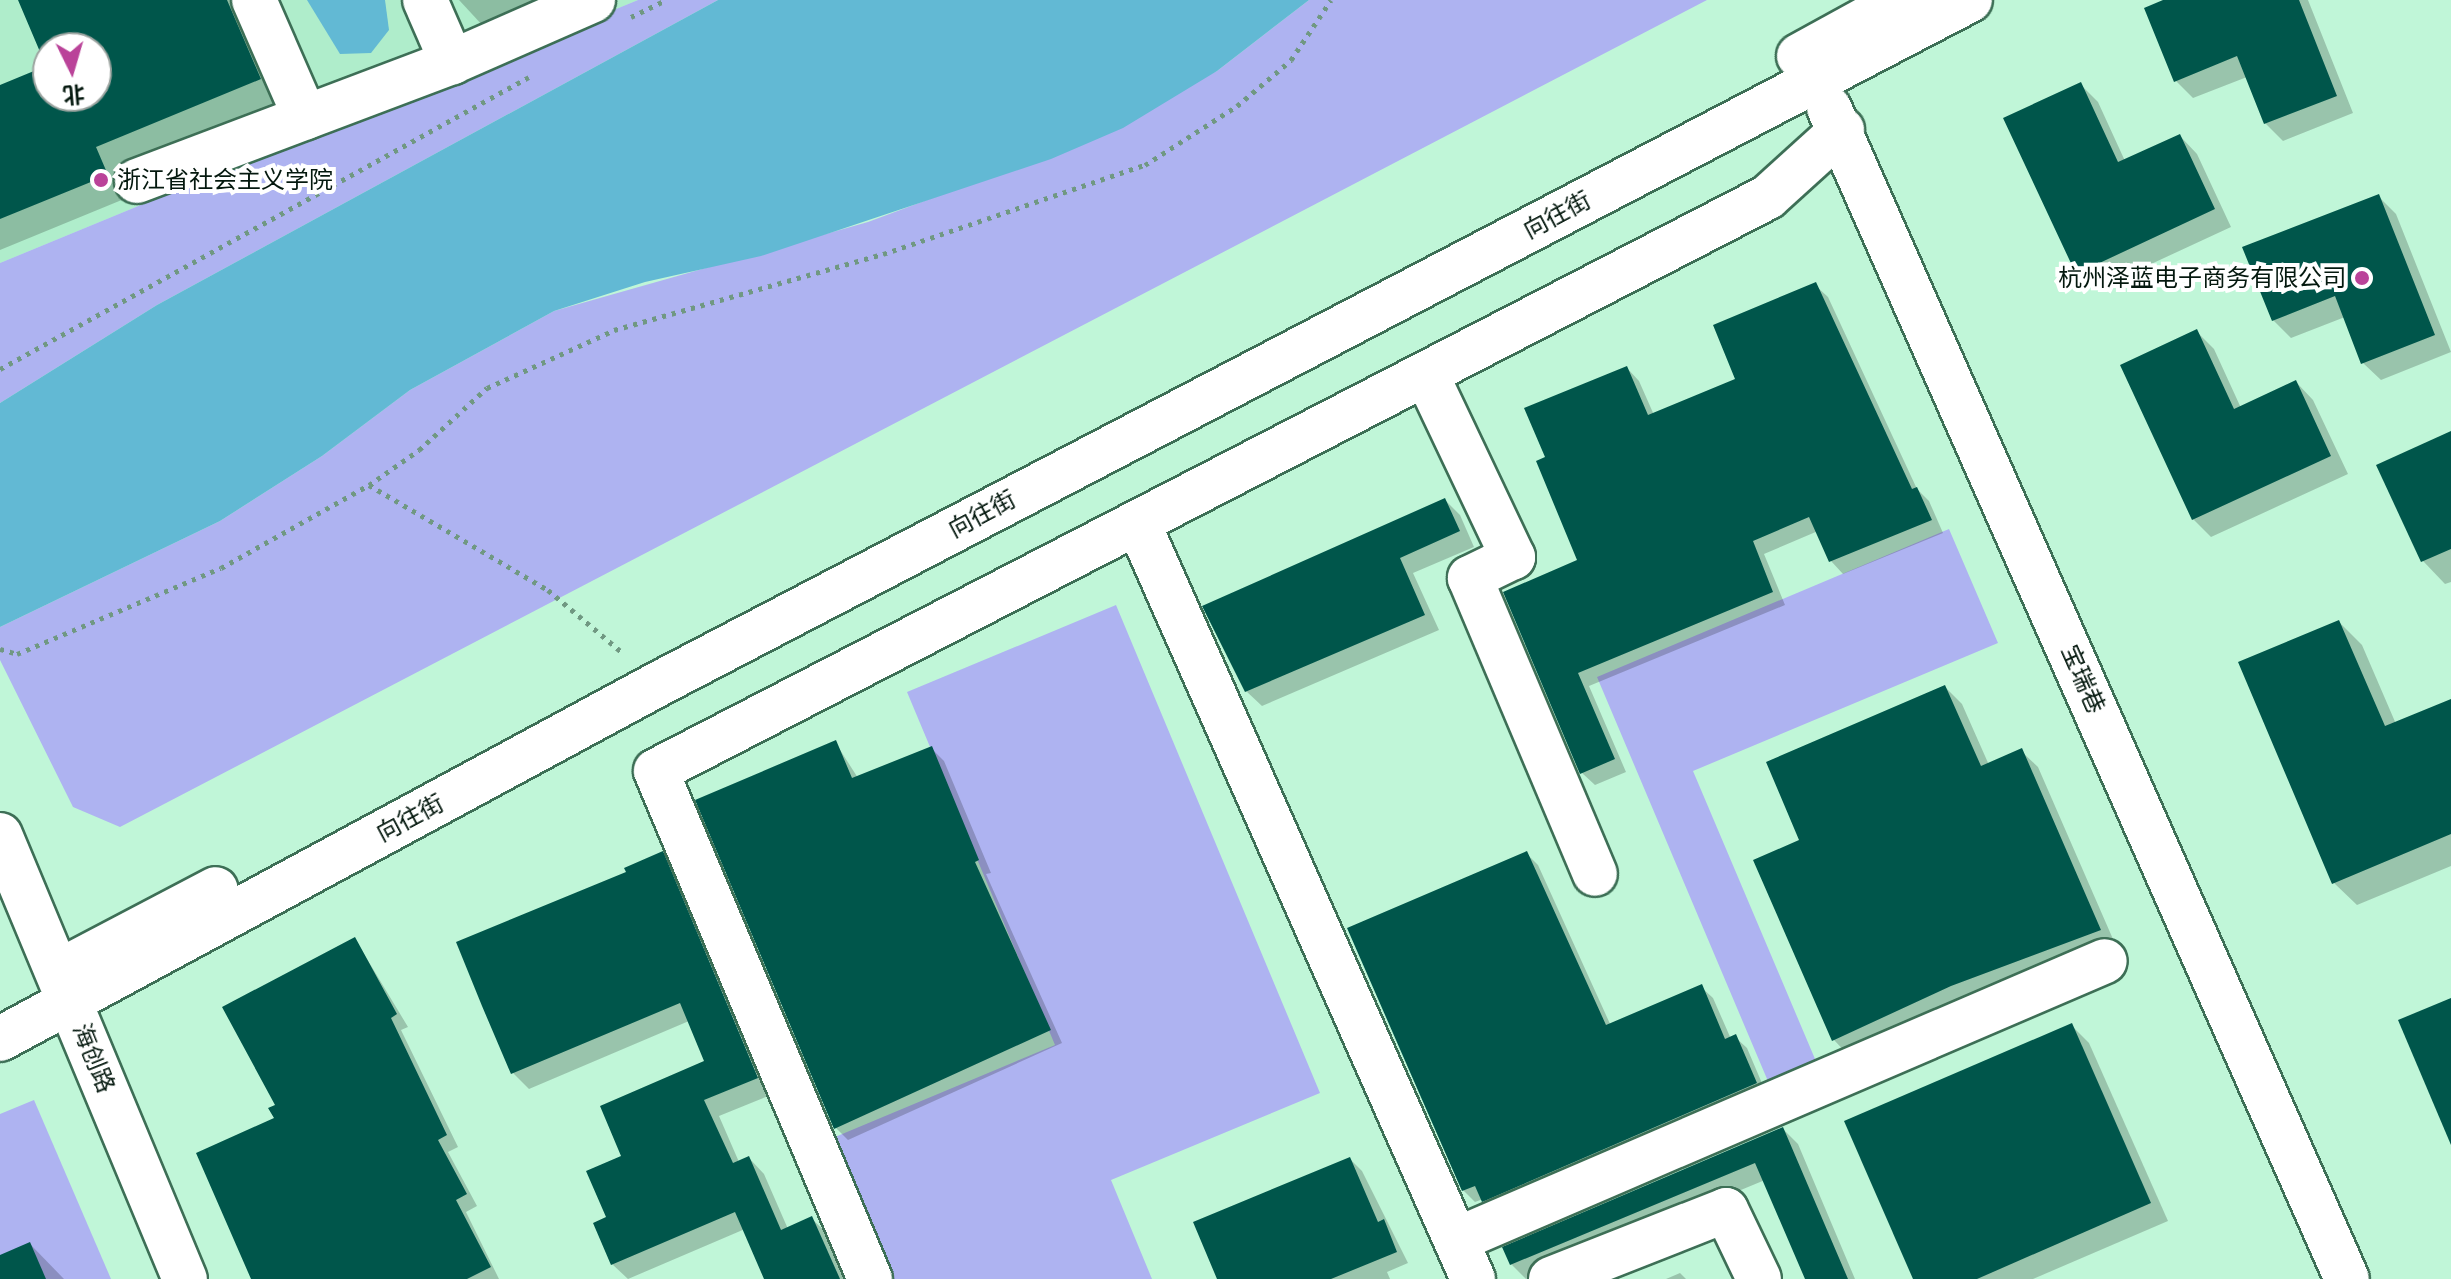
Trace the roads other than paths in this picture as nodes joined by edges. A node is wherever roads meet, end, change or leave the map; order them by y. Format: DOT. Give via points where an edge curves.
graph roads {
  1 [pos="254,0"];
  2 [pos="425,0"];
  3 [pos="593,0"];
  4 [pos="1901,0"];
  5 [pos="1970,0"];
  6 [pos="452,62"];
  7 [pos="1815,81"];
  8 [pos="305,117"];
  9 [pos="1842,130"];
  10 [pos="137,181"];
  11 [pos="1426,374"];
  12 [pos="1138,523"];
  13 [pos="1,836"];
  14 [pos="1595,874"];
  15 [pos="2105,961"];
  16 [pos="65,987"];
  17 [pos="0,1039"];
  18 [pos="1456,1240"];
  19 [pos="185,1279"];
  20 [pos="870,1279"];
  21 [pos="1473,1279"];
  22 [pos="1551,1279"];
  23 [pos="1759,1279"];
  24 [pos="2347,1279"];
  1 -- 8 [label="street"];
  2 -- 6 [label="street"];
  3 -- 6 [label="street"];
  4 -- 16 [label="street, 向往街" via="638,667"];
  5 -- 7 [label="street, 向往街"];
  6 -- 8 [label="street"];
  7 -- 9 [label="street, 宝瑞巷"];
  7 -- 16 [label="street, 向往街"];
  8 -- 10 [label="street"];
  9 -- 11 [label="street" via="1768,197"];
  9 -- 24 [label="street, 宝瑞巷"];
  11 -- 12 [label="street"];
  11 -- 14 [label="street" via="1513,557 1470,578"];
  12 -- 18 [label="street"];
  12 -- 20 [label="street" via="656,771"];
  13 -- 16 [label="street, 海创路"];
  15 -- 18 [label="street"];
  16 -- 17 [label="street, 向往街"];
  16 -- 19 [label="street, 海创路"];
  18 -- 21 [label="street"];
  22 -- 23 [label="street" via="1726,1210"];
}
